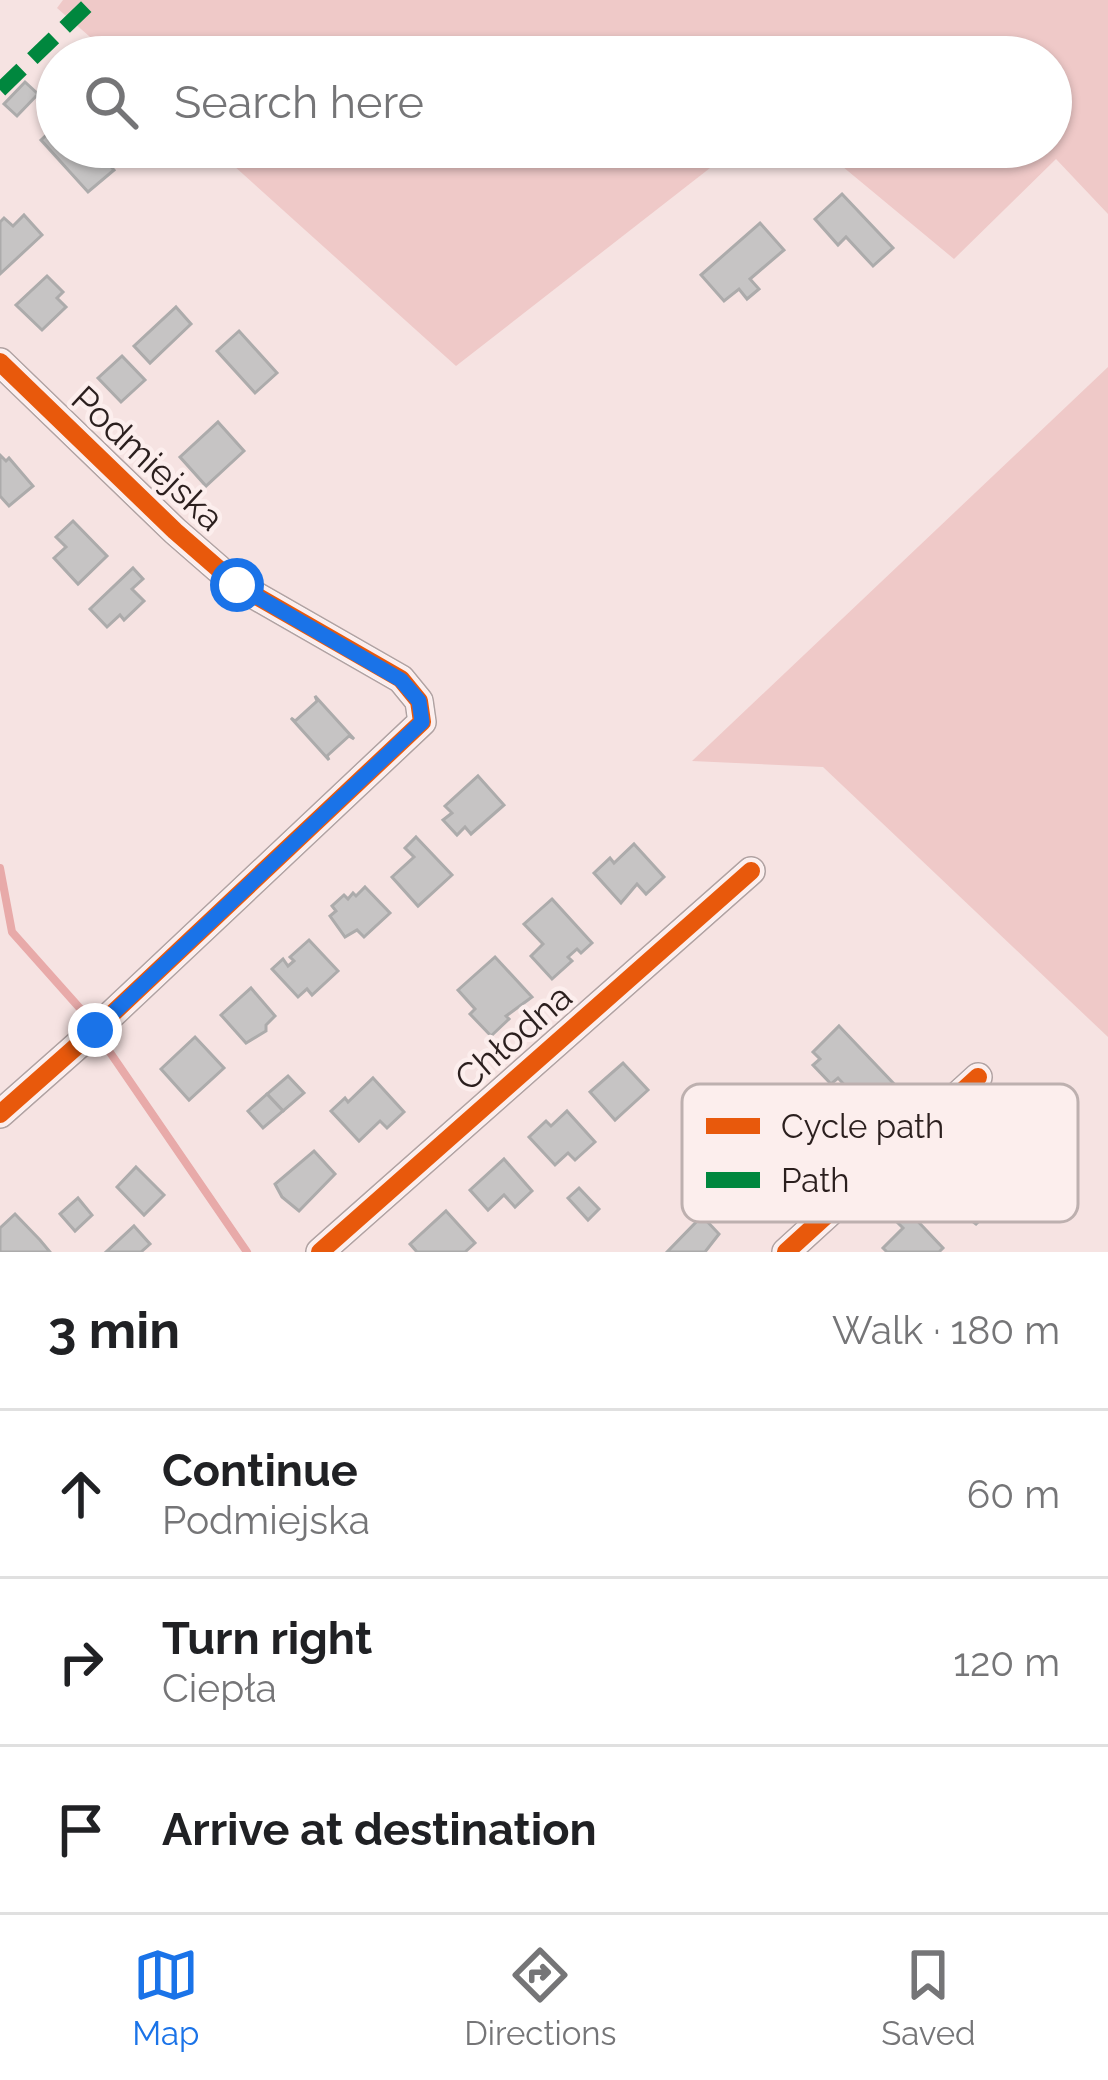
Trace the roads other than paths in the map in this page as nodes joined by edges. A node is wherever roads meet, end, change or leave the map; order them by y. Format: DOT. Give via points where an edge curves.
graph roads {
  1 [pos="0,362"];
  2 [pos="751,871"];
  3 [pos="978,1077"];
  4 [pos="970,1084"];
  5 [pos="6,1097"];
  6 [pos="819,1222"];
  7 [pos="320,1252"];
  8 [pos="786,1252"];
  1 -- 5 [label="street, Podmiejska" via="237,585 401,680 419,701 422,722 111,1016"];
  2 -- 7 [label="street, Chłodna"];
  3 -- 4 [label="street"];
  6 -- 8 [label="street"];
}
